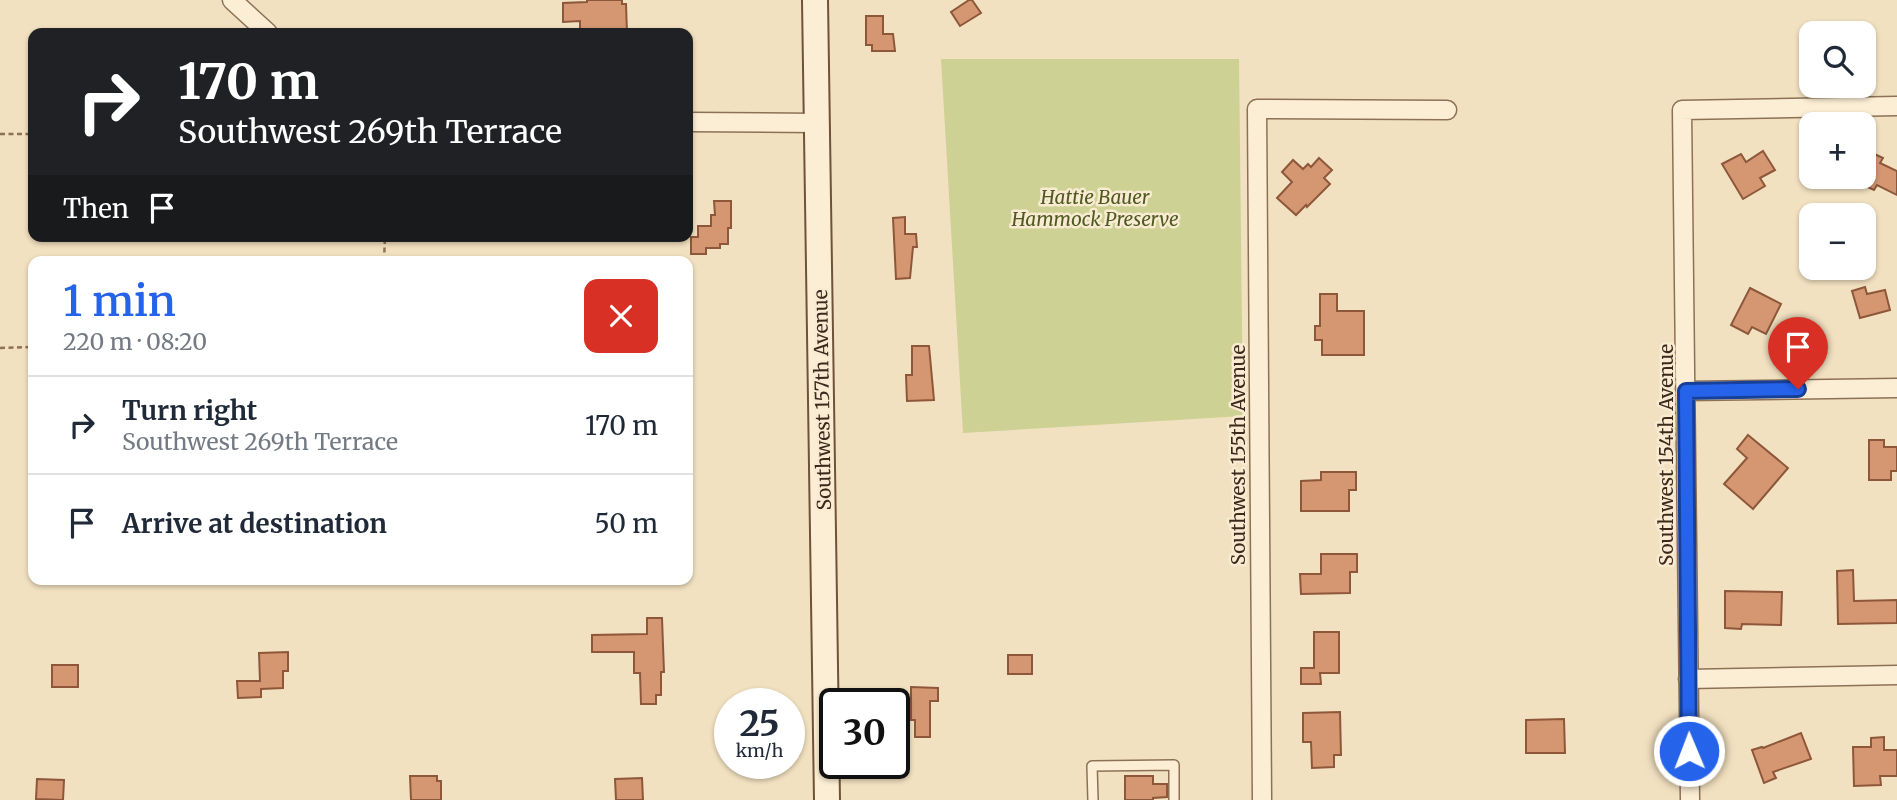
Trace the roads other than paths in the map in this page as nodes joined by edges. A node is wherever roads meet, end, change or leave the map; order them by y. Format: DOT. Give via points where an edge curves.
graph roads {
  1 [pos="232,0"];
  2 [pos="815,0"];
  3 [pos="263,28"];
  4 [pos="1897,106"];
  5 [pos="1447,110"];
  6 [pos="693,122"];
  7 [pos="817,123"];
  8 [pos="1897,388"];
  9 [pos="1686,391"];
  10 [pos="1897,675"];
  11 [pos="1688,678"];
  12 [pos="827,800"];
  13 [pos="1093,800"];
  14 [pos="1174,800"];
  15 [pos="1262,800"];
  16 [pos="1690,800"];
  1 -- 3 [label="street"];
  2 -- 7 [label="street, Southwest 157th Avenue"];
  4 -- 9 [label="street, Southwest 154th Avenue" via="1682,110"];
  5 -- 15 [label="street, Southwest 155th Avenue" via="1257,109"];
  6 -- 7 [label="street"];
  7 -- 12 [label="street, Southwest 157th Avenue"];
  8 -- 9 [label="street"];
  9 -- 11 [label="street, Southwest 154th Avenue"];
  10 -- 11 [label="street"];
  11 -- 16 [label="street, Southwest 154th Avenue"];
  13 -- 14 [label="lane" via="1092,766 1174,765"];
}
